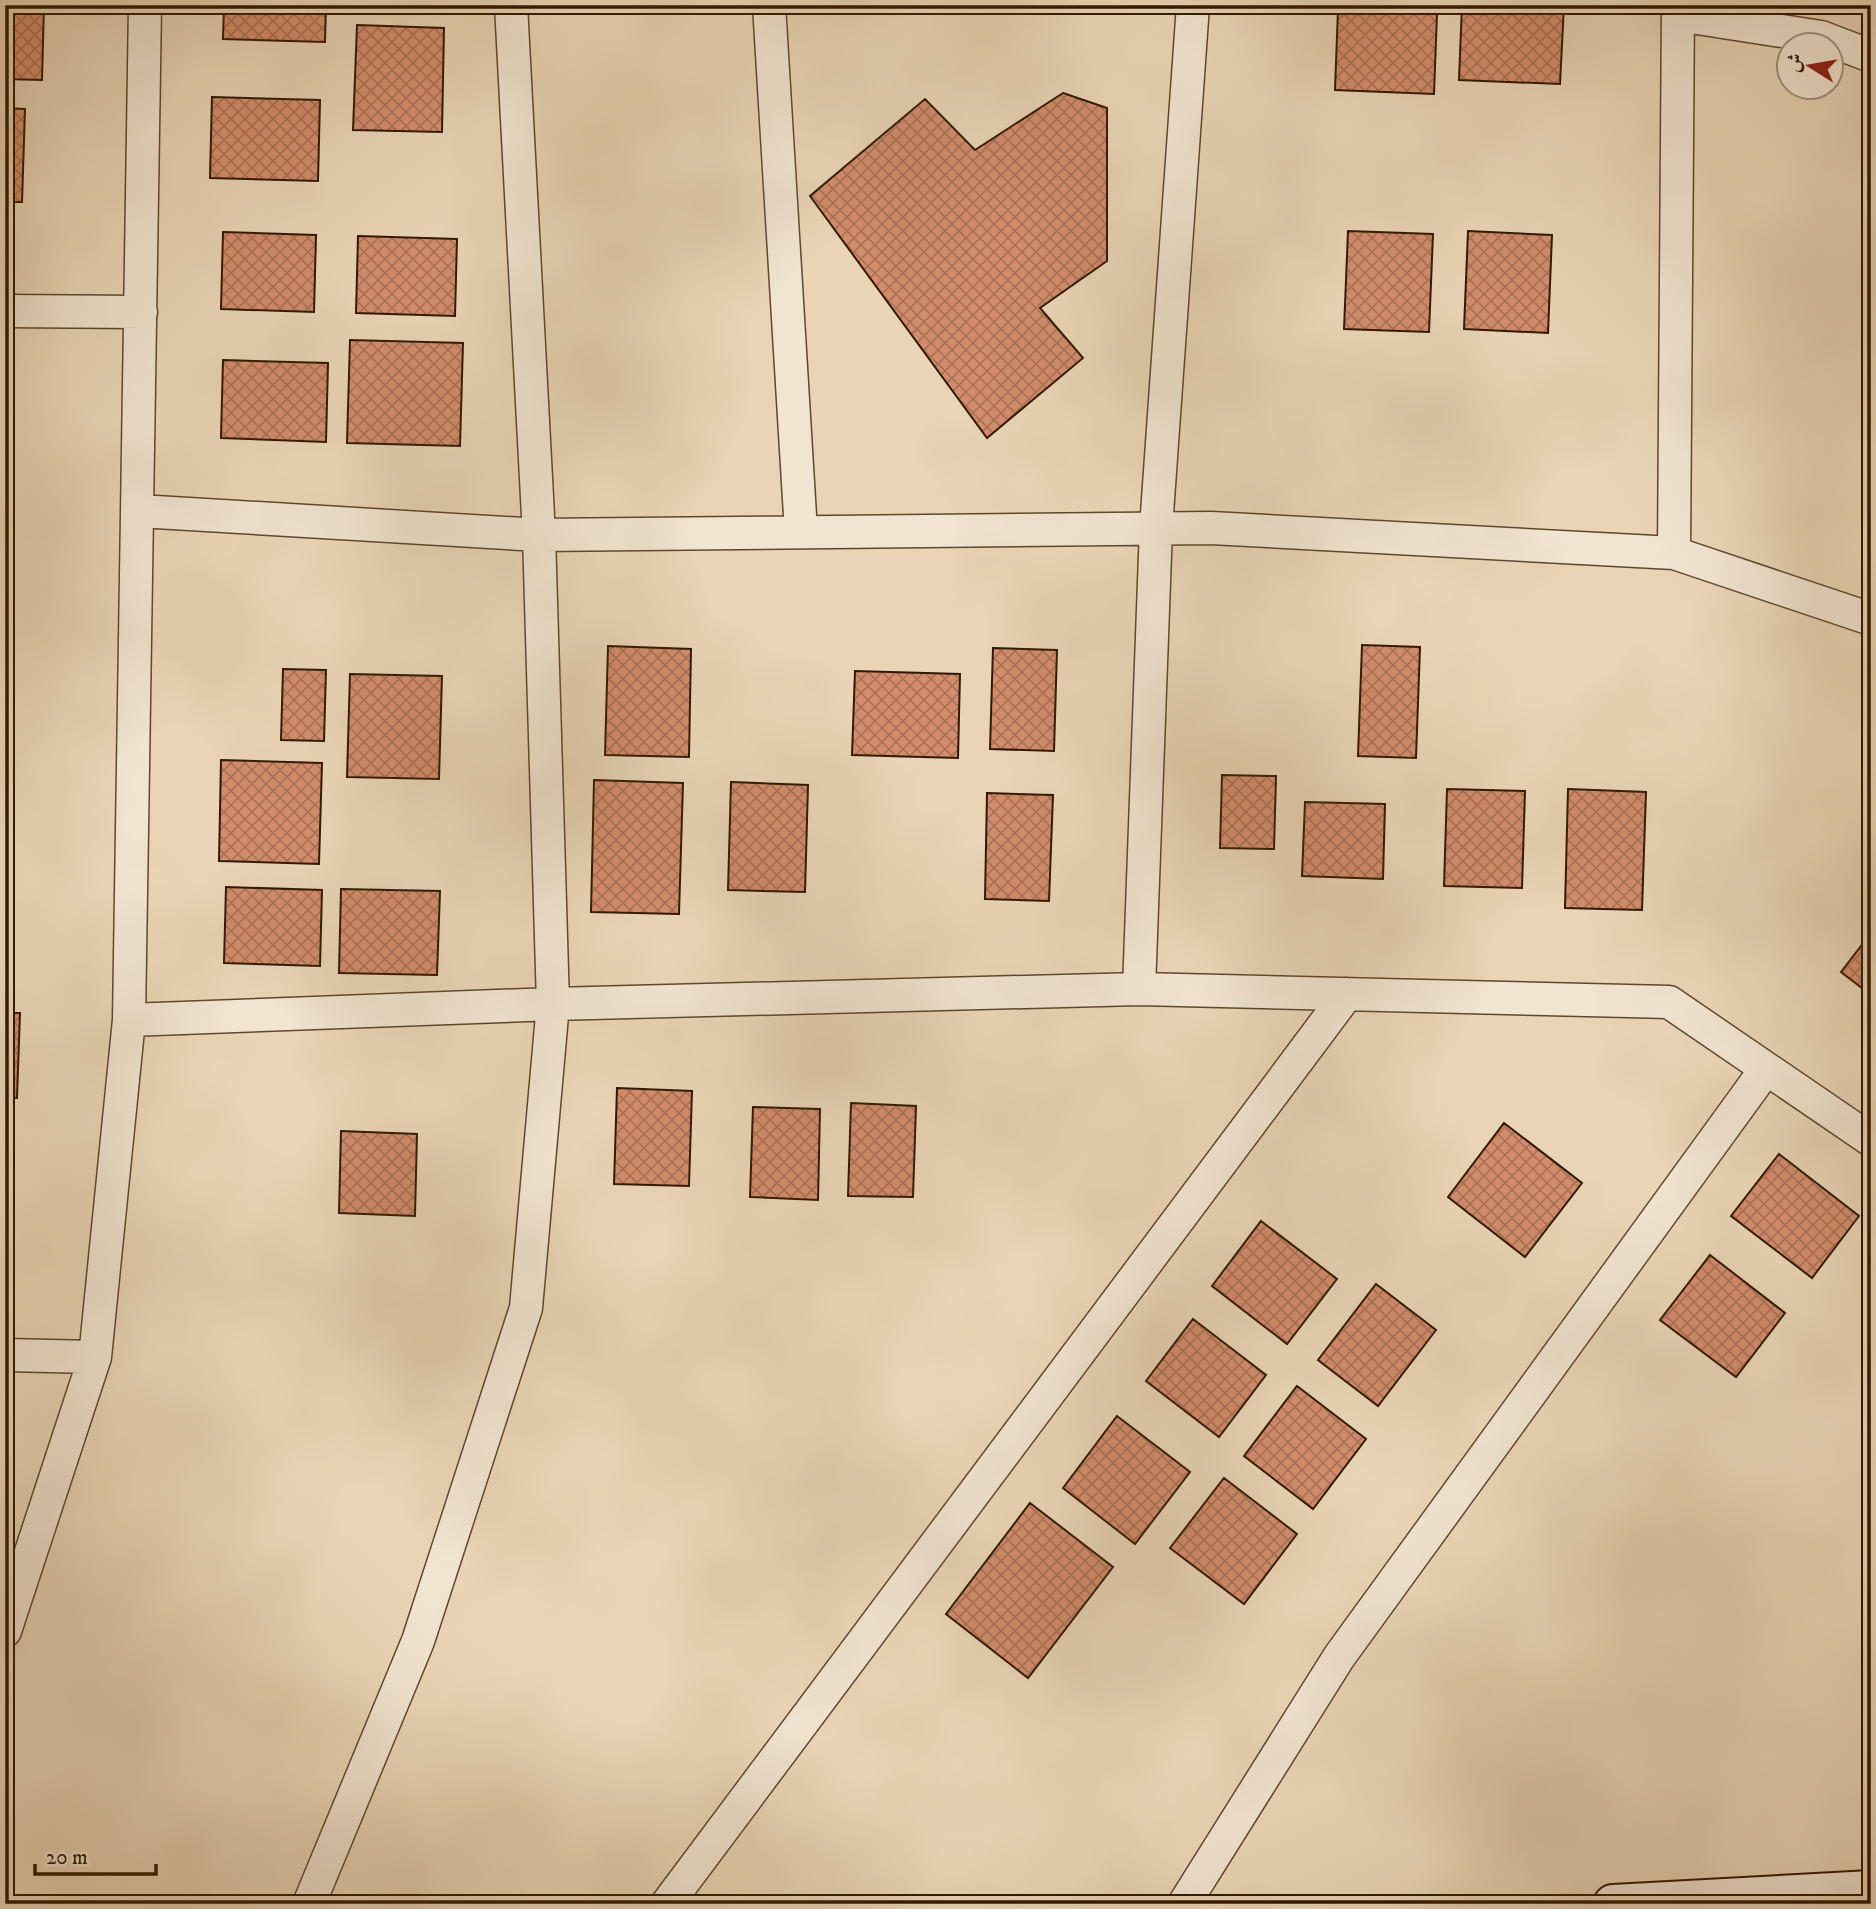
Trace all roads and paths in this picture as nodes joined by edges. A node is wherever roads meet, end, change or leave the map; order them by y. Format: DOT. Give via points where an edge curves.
graph roads {
  1 [pos="145,5"];
  2 [pos="511,5"];
  3 [pos="769,5"];
  4 [pos="1193,5"];
  5 [pos="1678,10"];
  6 [pos="1871,56"];
  7 [pos="5,311"];
  8 [pos="141,312"];
  9 [pos="139,512"];
  10 [pos="1156,528"];
  11 [pos="802,532"];
  12 [pos="539,535"];
  13 [pos="1674,553"];
  14 [pos="1871,619"];
  15 [pos="1139,989"];
  16 [pos="1347,994"];
  17 [pos="553,1004"];
  18 [pos="129,1020"];
  19 [pos="1766,1069"];
  20 [pos="1871,1140"];
  21 [pos="5,1354"];
  22 [pos="95,1357"];
  23 [pos="5,1631"];
  24 [pos="1871,1890"];
  25 [pos="309,1904"];
  26 [pos="667,1904"];
  27 [pos="1184,1904"];
  28 [pos="1614,1904"];
  1 -- 8 [label="street"];
  2 -- 12 [label="street"];
  3 -- 11 [label="street"];
  4 -- 10 [label="street"];
  5 -- 6 [label="street" via="1821,37"];
  5 -- 13 [label="street"];
  7 -- 8 [label="street"];
  8 -- 9 [label="street"];
  9 -- 12 [label="street"];
  9 -- 18 [label="street"];
  10 -- 11 [label="street"];
  10 -- 13 [label="street"];
  10 -- 15 [label="street"];
  11 -- 12 [label="street"];
  12 -- 17 [label="street"];
  13 -- 14 [label="street"];
  15 -- 16 [label="street"];
  15 -- 17 [label="street"];
  16 -- 19 [label="street" via="1670,1002"];
  16 -- 26 [label="street"];
  17 -- 18 [label="street"];
  17 -- 25 [label="street" via="526,1308 418,1641"];
  18 -- 22 [label="street"];
  19 -- 20 [label="street"];
  19 -- 27 [label="street" via="1339,1657"];
  21 -- 22 [label="street"];
  22 -- 23 [label="street"];
  24 -- 28 [label="main road"];
}
